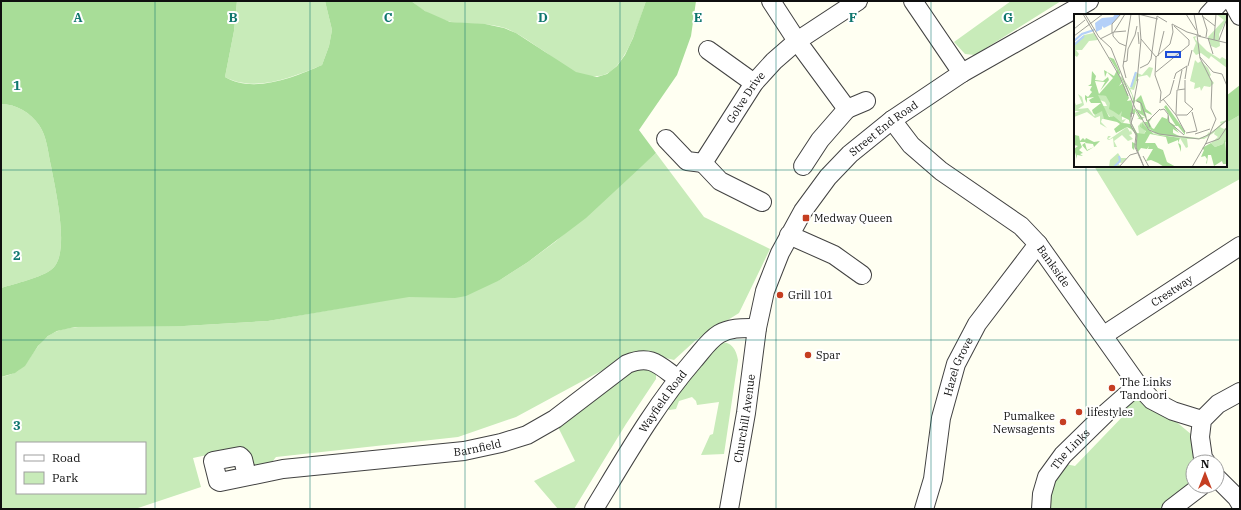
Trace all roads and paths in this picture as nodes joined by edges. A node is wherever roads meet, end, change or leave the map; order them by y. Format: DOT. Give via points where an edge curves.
graph roads {
  1 [pos="771,1"];
  2 [pos="858,1"];
  3 [pos="913,1"];
  4 [pos="1089,1"];
  5 [pos="1221,1"];
  6 [pos="1232,1"];
  7 [pos="1209,14"];
  8 [pos="1240,16"];
  9 [pos="797,41"];
  10 [pos="708,50"];
  11 [pos="962,73"];
  12 [pos="754,83"];
  13 [pos="866,101"];
  14 [pos="847,108"];
  15 [pos="892,120"];
  16 [pos="666,139"];
  17 [pos="704,163"];
  18 [pos="803,166"];
  19 [pos="762,202"];
  20 [pos="789,235"];
  21 [pos="1038,244"];
  22 [pos="1240,246"];
  23 [pos="862,275"];
  24 [pos="757,328"];
  25 [pos="1104,335"];
  26 [pos="678,379"];
  27 [pos="1138,385"];
  28 [pos="1240,392"];
  29 [pos="1202,420"];
  30 [pos="1202,454"];
  31 [pos="247,476"];
  32 [pos="1225,486"];
  33 [pos="1191,494"];
  34 [pos="1240,503"];
  35 [pos="594,509"];
  36 [pos="729,509"];
  37 [pos="924,509"];
  38 [pos="1041,509"];
  39 [pos="1171,509"];
  1 -- 9 [label="street"];
  2 -- 9 [label="street, Golve Drive"];
  3 -- 11 [label="street"];
  4 -- 11 [label="street, Street End Road"];
  5 -- 7 [label="street"];
  6 -- 8 [label="street"];
  9 -- 12 [label="street, Golve Drive"];
  9 -- 14 [label="street"];
  10 -- 12 [label="street"];
  11 -- 15 [label="street, Street End Road"];
  12 -- 17 [label="street, Golve Drive"];
  13 -- 14 [label="street"];
  14 -- 18 [label="street" via="820,140"];
  15 -- 20 [label="street, Street End Road" via="850,154 828,177"];
  15 -- 21 [label="street, Bankside" via="911,145 941,171 1021,226"];
  16 -- 17 [label="street" via="687,161"];
  17 -- 19 [label="street" via="720,181"];
  20 -- 23 [label="street" via="834,255"];
  20 -- 24 [label="street, Street End Road" via="765,291"];
  21 -- 25 [label="street, Bankside"];
  21 -- 37 [label="street, Hazel Grove" via="977,324 956,364 941,418 933,479"];
  22 -- 25 [label="street, Crestway"];
  24 -- 26 [label="street, Wayfield Road" via="731,329 719,334"];
  24 -- 36 [label="street, Churchill Avenue" via="746,413"];
  25 -- 27 [label="street, Bankside"];
  26 -- 31 [label="street, Barnfield" via="657,363 637,360 627,364 555,419 527,435 501,443 464,451 309,466"];
  26 -- 35 [label="street, Wayfield Road"];
  27 -- 29 [label="street, Bankside" via="1152,400 1173,411"];
  27 -- 38 [label="street, The Links" via="1063,455 1047,477"];
  28 -- 29 [label="street" via="1218,404"];
  29 -- 30 [label="street" via="1200,437"];
  32 -- 34 [label="street"];
  33 -- 39 [label="street"];
}
